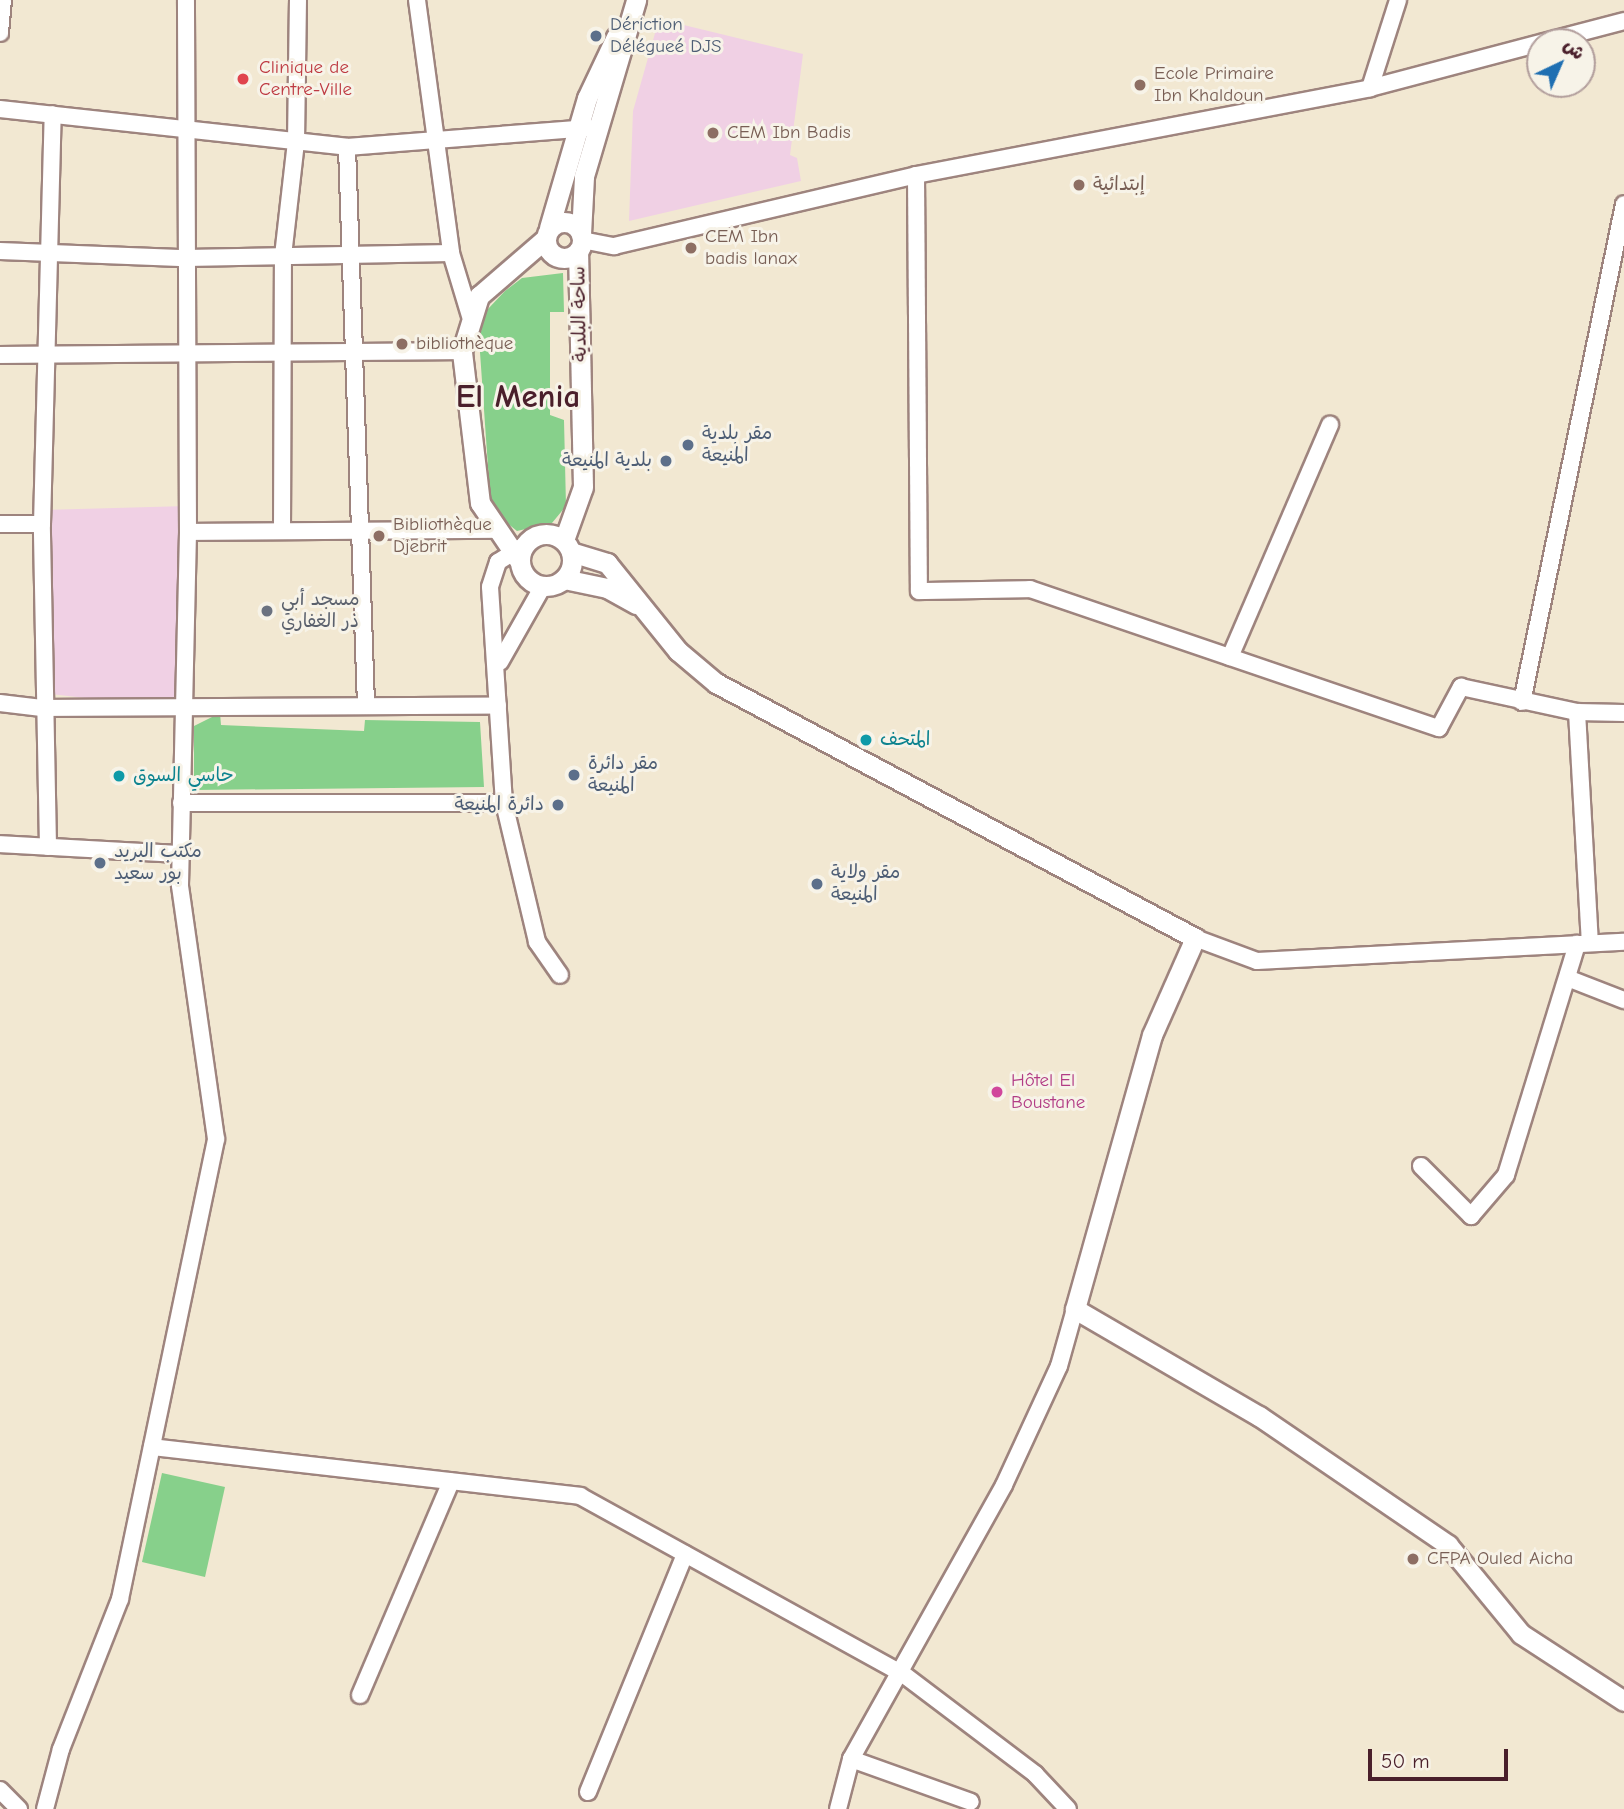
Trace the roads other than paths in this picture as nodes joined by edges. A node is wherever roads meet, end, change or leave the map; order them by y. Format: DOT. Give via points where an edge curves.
graph roads {
  1 [pos="3,0"];
  2 [pos="186,0"];
  3 [pos="298,0"];
  4 [pos="417,0"];
  5 [pos="636,0"];
  6 [pos="1398,0"];
  7 [pos="1624,21"];
  8 [pos="1596,28"];
  9 [pos="0,33"];
  10 [pos="1526,46"];
  11 [pos="1370,88"];
  12 [pos="0,109"];
  13 [pos="53,114"];
  14 [pos="588,128"];
  15 [pos="184,132"];
  16 [pos="296,142"];
  17 [pos="435,144"];
  18 [pos="347,147"];
  19 [pos="916,175"];
  20 [pos="1624,204"];
  21 [pos="547,234"];
  22 [pos="581,242"];
  23 [pos="0,251"];
  24 [pos="451,253"];
  25 [pos="50,254"];
  26 [pos="354,255"];
  27 [pos="283,256"];
  28 [pos="186,258"];
  29 [pos="470,316"];
  30 [pos="462,351"];
  31 [pos="186,354"];
  32 [pos="0,355"];
  33 [pos="355,355"];
  34 [pos="47,357"];
  35 [pos="285,357"];
  36 [pos="1330,425"];
  37 [pos="0,524"];
  38 [pos="41,524"];
  39 [pos="495,530"];
  40 [pos="282,531"];
  41 [pos="363,531"];
  42 [pos="188,532"];
  43 [pos="567,546"];
  44 [pos="519,553"];
  45 [pos="564,579"];
  46 [pos="543,586"];
  47 [pos="649,612"];
  48 [pos="1230,657"];
  49 [pos="498,667"];
  50 [pos="1522,702"];
  51 [pos="0,703"];
  52 [pos="366,705"];
  53 [pos="498,706"];
  54 [pos="42,708"];
  55 [pos="181,709"];
  56 [pos="1577,712"];
  57 [pos="1624,713"];
  58 [pos="181,803"];
  59 [pos="504,803"];
  60 [pos="0,844"];
  61 [pos="48,847"];
  62 [pos="180,854"];
  63 [pos="1195,938"];
  64 [pos="1624,942"];
  65 [pos="1583,943"];
  66 [pos="560,975"];
  67 [pos="1570,979"];
  68 [pos="1624,1000"];
  69 [pos="1421,1166"];
  70 [pos="1075,1309"];
  71 [pos="152,1447"];
  72 [pos="450,1482"];
  73 [pos="685,1554"];
  74 [pos="904,1674"];
  75 [pos="360,1695"];
  76 [pos="1624,1701"];
  77 [pos="851,1759"];
  78 [pos="0,1790"];
  79 [pos="588,1791"];
  80 [pos="971,1802"];
  81 [pos="19,1809"];
  82 [pos="46,1809"];
  83 [pos="838,1809"];
  84 [pos="1068,1809"];
  1 -- 9 [label="street"];
  2 -- 15 [label="street"];
  3 -- 16 [label="street"];
  4 -- 17 [label="street"];
  5 -- 14 [label="street" via="594,79"];
  6 -- 11 [label="street"];
  7 -- 8 [label="street"];
  10 -- 11 [label="street"];
  11 -- 19 [label="street"];
  12 -- 13 [label="street"];
  13 -- 15 [label="street"];
  13 -- 25 [label="street" via="45,237"];
  14 -- 17 [label="street"];
  14 -- 21 [label="street"];
  14 -- 22 [label="street, ساحة البلدية"];
  15 -- 16 [label="street"];
  15 -- 28 [label="street"];
  16 -- 18 [label="street"];
  16 -- 27 [label="street"];
  17 -- 18 [label="street"];
  17 -- 24 [label="street"];
  18 -- 26 [label="street"];
  19 -- 22 [label="street" via="614,246"];
  19 -- 48 [label="street" via="919,591 1030,589"];
  20 -- 50 [label="street"];
  21 -- 22 [label="street" via="567,222"];
  21 -- 22 [label="street" via="558,258"];
  21 -- 29 [label="street" via="487,287"];
  22 -- 43 [label="street, ساحة البلدية" via="583,487"];
  23 -- 25 [label="street"];
  24 -- 26 [label="street"];
  24 -- 29 [label="street"];
  25 -- 28 [label="street"];
  25 -- 34 [label="street"];
  26 -- 27 [label="street"];
  26 -- 33 [label="street"];
  27 -- 28 [label="street"];
  27 -- 35 [label="street"];
  28 -- 31 [label="street"];
  29 -- 30 [label="street"];
  30 -- 33 [label="street"];
  30 -- 39 [label="street" via="478,495"];
  31 -- 34 [label="street"];
  31 -- 35 [label="street"];
  31 -- 42 [label="street"];
  32 -- 34 [label="street"];
  33 -- 35 [label="street"];
  33 -- 41 [label="street"];
  34 -- 38 [label="street"];
  35 -- 40 [label="street"];
  36 -- 48 [label="street"];
  37 -- 38 [label="street"];
  38 -- 54 [label="street"];
  39 -- 41 [label="street"];
  39 -- 44 [label="street"];
  40 -- 41 [label="street"];
  40 -- 42 [label="street"];
  41 -- 52 [label="street"];
  42 -- 55 [label="street"];
  43 -- 44 [label="street" via="539,535"];
  43 -- 45 [label="street"];
  43 -- 47 [label="street" via="607,563"];
  44 -- 46 [label="street" via="527,578"];
  44 -- 49 [label="street" via="498,562 490,587"];
  45 -- 46 [label="street"];
  45 -- 47 [label="street" via="607,588"];
  46 -- 49 [label="street"];
  47 -- 63 [label="street" via="678,651 716,683"];
  48 -- 50 [label="street" via="1439,728 1461,687"];
  49 -- 53 [label="street"];
  50 -- 56 [label="street"];
  51 -- 54 [label="street"];
  52 -- 53 [label="street"];
  52 -- 55 [label="street"];
  53 -- 59 [label="street"];
  54 -- 55 [label="street"];
  54 -- 61 [label="street"];
  55 -- 58 [label="street"];
  56 -- 57 [label="street"];
  56 -- 65 [label="street"];
  58 -- 59 [label="street"];
  58 -- 62 [label="street"];
  59 -- 66 [label="street" via="537,942"];
  60 -- 61 [label="street"];
  61 -- 62 [label="street"];
  62 -- 71 [label="street" via="216,1139"];
  63 -- 65 [label="street" via="1257,961"];
  63 -- 70 [label="street" via="1152,1035"];
  64 -- 65 [label="street"];
  65 -- 67 [label="street"];
  67 -- 68 [label="street"];
  67 -- 69 [label="street" via="1506,1175 1471,1216"];
  70 -- 74 [label="street" via="1059,1367 1004,1485"];
  70 -- 76 [label="street" via="1259,1416 1448,1545 1521,1634"];
  71 -- 72 [label="street"];
  71 -- 82 [label="street" via="120,1599 61,1749"];
  72 -- 73 [label="street" via="580,1496"];
  72 -- 75 [label="street"];
  73 -- 74 [label="street"];
  73 -- 79 [label="street"];
  74 -- 77 [label="street"];
  74 -- 84 [label="street" via="1035,1774"];
  77 -- 80 [label="street"];
  77 -- 83 [label="street"];
  78 -- 81 [label="street"];
}
